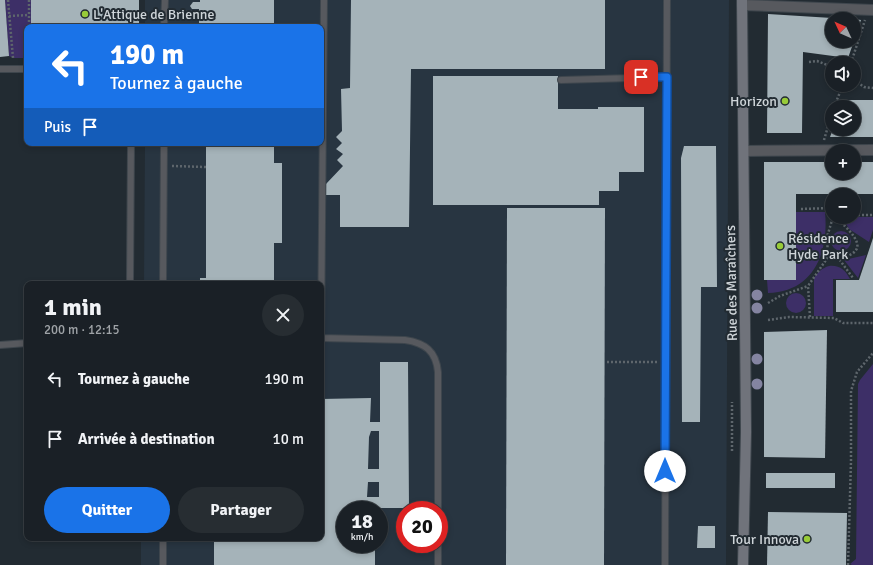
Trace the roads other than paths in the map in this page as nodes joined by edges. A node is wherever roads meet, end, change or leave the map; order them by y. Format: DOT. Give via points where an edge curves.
graph roads {
  1 [pos="165,0"];
  2 [pos="324,0"];
  3 [pos="667,0"];
  4 [pos="742,3"];
  5 [pos="871,10"];
  6 [pos="164,24"];
  7 [pos="324,24"];
  8 [pos="0,69"];
  9 [pos="24,69"];
  10 [pos="667,77"];
  11 [pos="561,80"];
  12 [pos="131,146"];
  13 [pos="164,146"];
  14 [pos="323,146"];
  15 [pos="873,150"];
  16 [pos="744,151"];
  17 [pos="130,281"];
  18 [pos="163,281"];
  19 [pos="322,281"];
  20 [pos="324,338"];
  21 [pos="24,343"];
  22 [pos="0,345"];
  23 [pos="438,501"];
  24 [pos="163,541"];
  25 [pos="438,553"];
  26 [pos="163,565"];
  27 [pos="438,565"];
  28 [pos="665,565"];
  29 [pos="743,565"];
  1 -- 6 [label="lane"];
  2 -- 7 [label="lane"];
  3 -- 10 [label="lane"];
  4 -- 5 [label="street"];
  4 -- 16 [label="main road, Rue des Maraîchers"];
  8 -- 9 [label="lane"];
  10 -- 11 [label="lane"];
  10 -- 28 [label="lane"];
  12 -- 17 [label="lane"];
  13 -- 18 [label="lane"];
  14 -- 19 [label="lane"];
  15 -- 16 [label="street"];
  16 -- 29 [label="main road, Rue des Maraîchers" via="746,432"];
  20 -- 23 [label="lane" via="417,342 425,346 437,360"];
  21 -- 22 [label="lane"];
  24 -- 26 [label="lane"];
  25 -- 27 [label="lane"];
}
